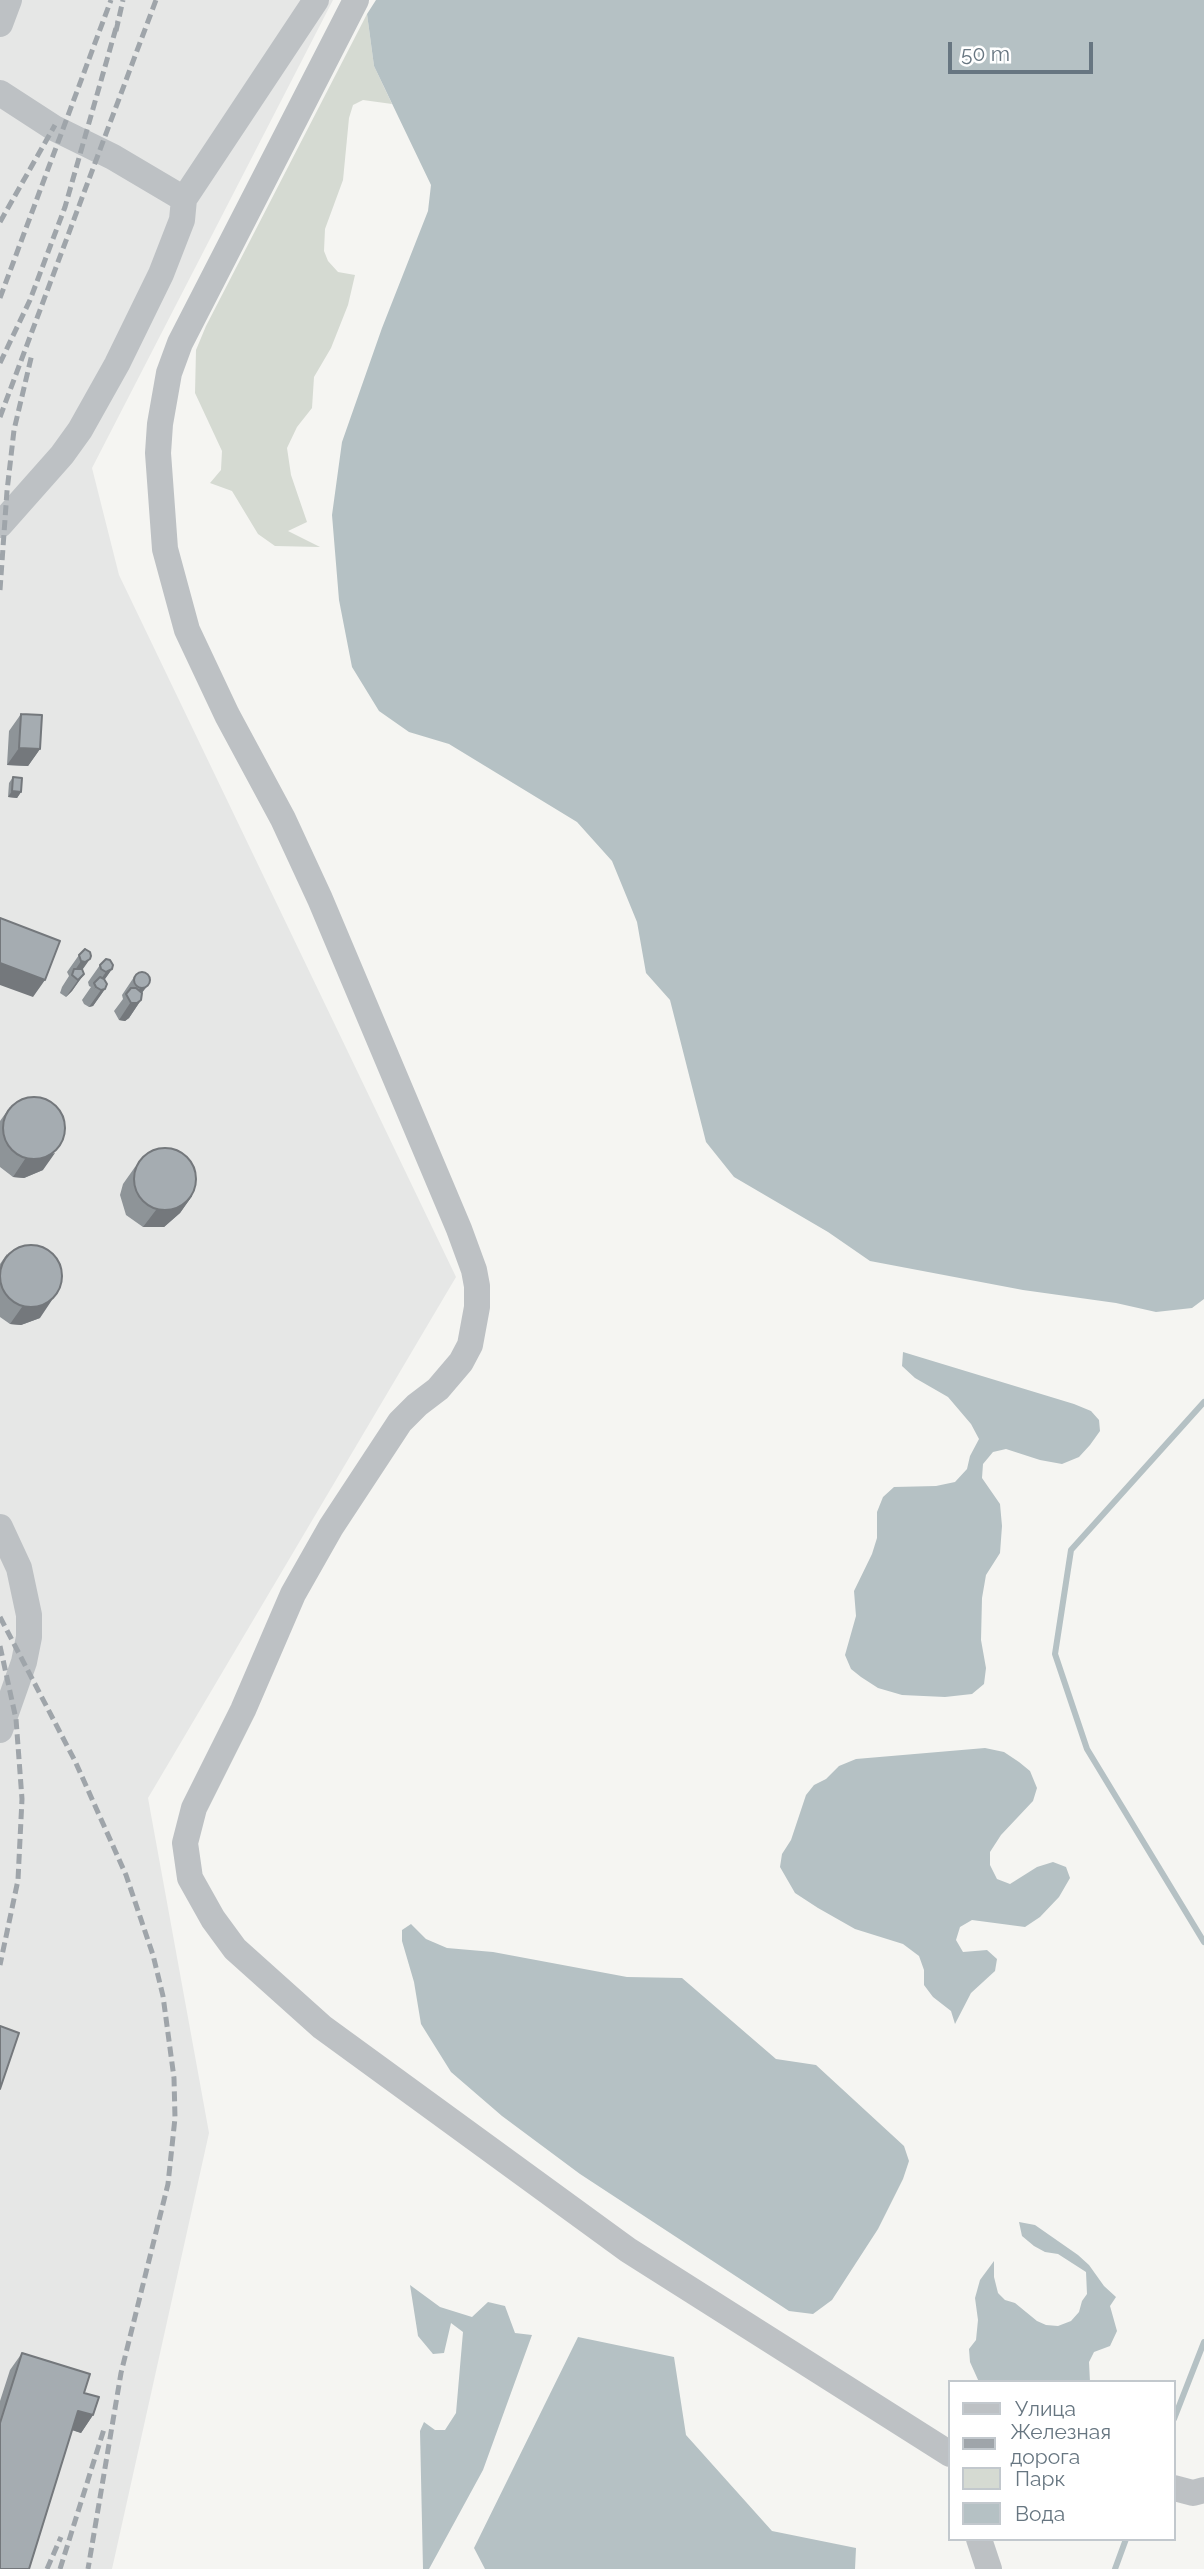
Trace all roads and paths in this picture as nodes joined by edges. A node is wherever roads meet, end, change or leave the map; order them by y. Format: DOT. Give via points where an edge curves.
graph roads {
  1 [pos="9,0"];
  2 [pos="316,0"];
  3 [pos="356,0"];
  4 [pos="0,24"];
  5 [pos="0,93"];
  6 [pos="184,199"];
  7 [pos="0,525"];
  8 [pos="0,1527"];
  9 [pos="0,1730"];
  10 [pos="948,2453"];
  11 [pos="1176,2489"];
  12 [pos="1204,2490"];
  13 [pos="980,2541"];
  14 [pos="989,2569"];
  1 -- 4 [label="lane"];
  2 -- 6 [label="lane"];
  3 -- 10 [label="lane" via="180,343 169,373 158,453 165,549 187,630 320,899 458,1228 474,1270 477,1307 470,1345 461,1362 400,1422 293,1594 194,1808 185,1843 190,1878 236,1949 322,2027 628,2250"];
  5 -- 6 [label="lane"];
  6 -- 7 [label="lane" via="182,220 161,274 80,430"];
  8 -- 9 [label="lane" via="26,1593 29,1637"];
  11 -- 12 [label="lane" via="1193,2493"];
  13 -- 14 [label="lane"];
}
